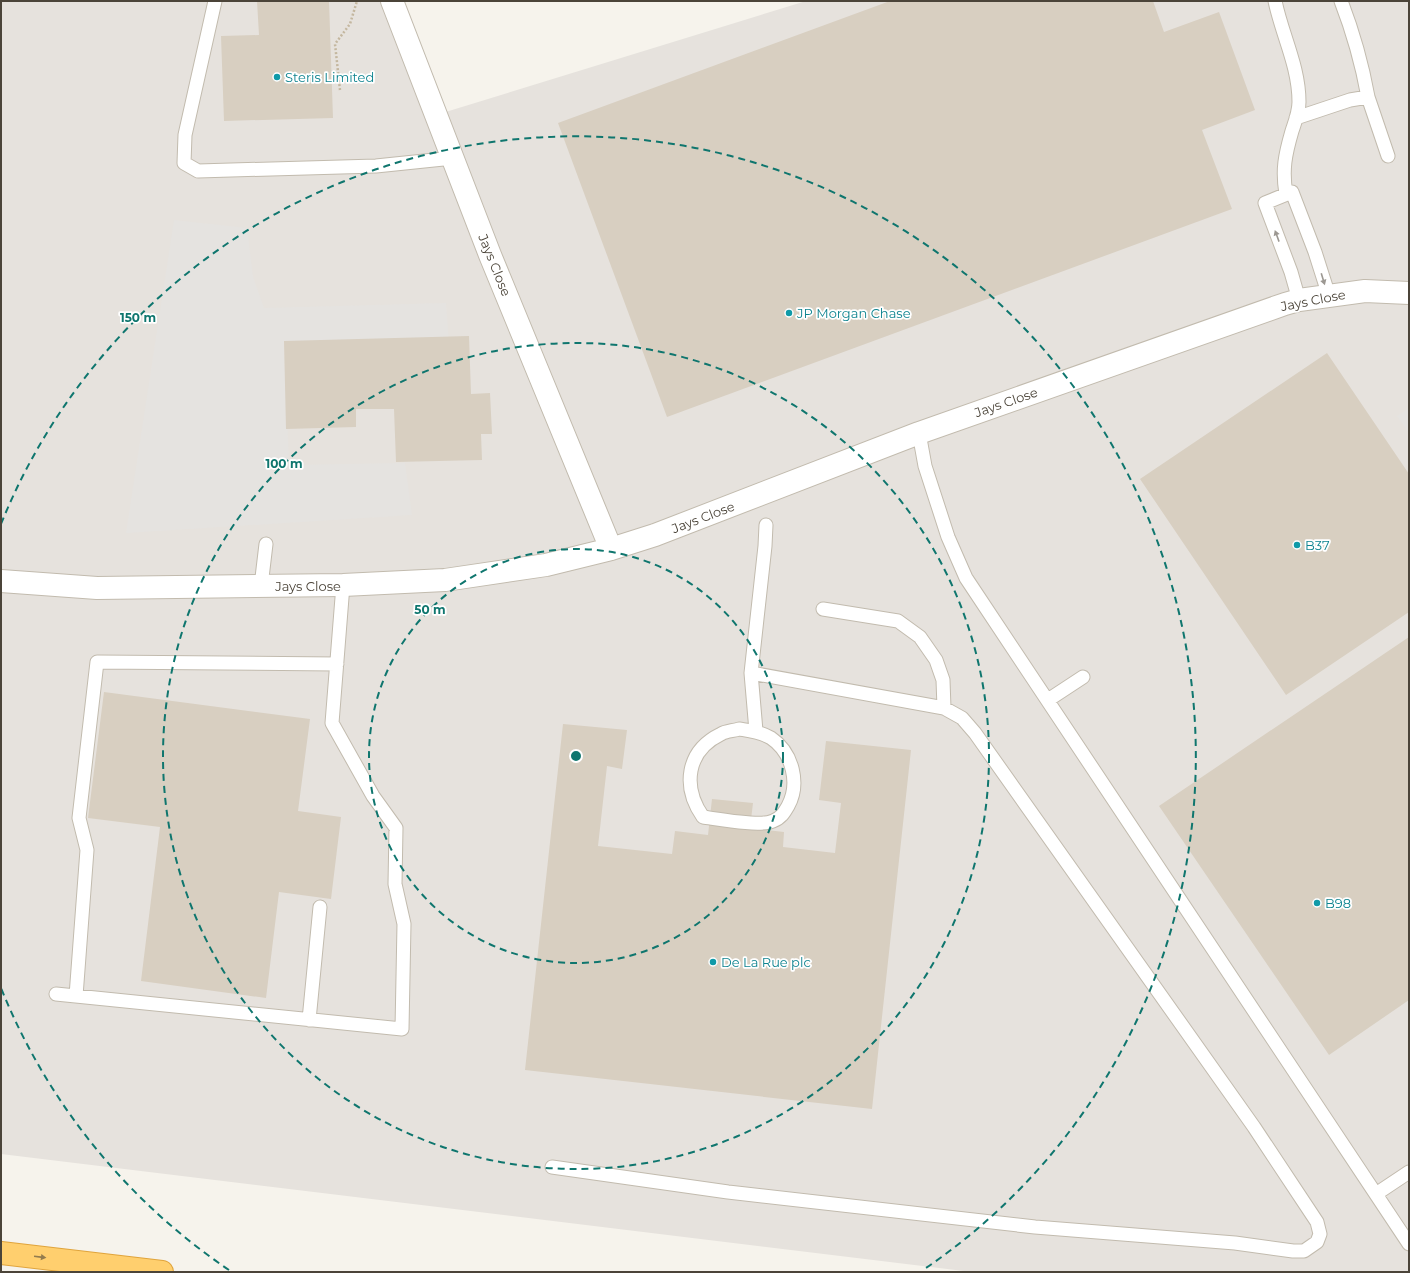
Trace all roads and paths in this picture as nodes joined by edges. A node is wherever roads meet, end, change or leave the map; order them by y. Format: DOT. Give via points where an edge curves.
graph roads {
  1 [pos="215,1"];
  2 [pos="357,1"];
  3 [pos="392,1"];
  4 [pos="1275,1"];
  5 [pos="1341,1"];
  6 [pos="340,90"];
  7 [pos="1368,97"];
  8 [pos="1296,118"];
  9 [pos="1388,156"];
  10 [pos="453,158"];
  11 [pos="1286,194"];
  12 [pos="1409,293"];
  13 [pos="1329,296"];
  14 [pos="1299,300"];
  15 [pos="919,433"];
  16 [pos="766,525"];
  17 [pos="266,544"];
  18 [pos="611,549"];
  19 [pos="1,581"];
  20 [pos="261,586"];
  21 [pos="343,586"];
  22 [pos="823,609"];
  23 [pos="337,664"];
  24 [pos="751,673"];
  25 [pos="1083,677"];
  26 [pos="1048,700"];
  27 [pos="944,708"];
  28 [pos="756,731"];
  29 [pos="320,907"];
  30 [pos="56,994"];
  31 [pos="76,996"];
  32 [pos="309,1020"];
  33 [pos="552,1167"];
  34 [pos="1409,1172"];
  35 [pos="1376,1194"];
  36 [pos="1409,1244"];
  37 [pos="1,1253"];
  38 [pos="162,1272"];
  1 -- 10 [label="lane" via="186,135 184,163 198,171 376,166"];
  2 -- 6 [label="path" via="350,24 336,44"];
  3 -- 10 [label="street, Jays Close"];
  4 -- 8 [label="lane" via="1299,86"];
  5 -- 7 [label="lane" via="1354,36"];
  7 -- 8 [label="lane" via="1350,100"];
  7 -- 9 [label="lane"];
  8 -- 11 [label="lane" via="1284,165"];
  10 -- 18 [label="street, Jays Close" via="490,255"];
  11 -- 13 [label="lane, one-way" via="1292,192"];
  14 -- 11 [label="lane, one-way" via="1265,203"];
  12 -- 13 [label="street, Jays Close" via="1365,291"];
  13 -- 14 [label="street, Jays Close"];
  14 -- 15 [label="street, Jays Close"];
  15 -- 18 [label="street, Jays Close" via="655,535"];
  15 -- 26 [label="lane" via="926,466 948,537 966,578"];
  16 -- 24 [label="lane"];
  17 -- 20 [label="lane"];
  18 -- 21 [label="street, Jays Close" via="546,565 445,580"];
  19 -- 20 [label="street, Jays Close" via="97,588"];
  20 -- 21 [label="street, Jays Close"];
  21 -- 23 [label="lane"];
  22 -- 27 [label="lane" via="898,621 920,637 936,660 943,680"];
  23 -- 31 [label="lane" via="97,662 79,818 88,850"];
  23 -- 32 [label="lane" via="332,723 373,796 396,828 395,884 404,924 402,1029"];
  24 -- 27 [label="lane"];
  24 -- 28 [label="lane"];
  25 -- 26 [label="lane"];
  26 -- 35 [label="lane"];
  27 -- 33 [label="lane" via="962,718 975,733 1254,1127 1317,1222 1320,1234 1317,1242 1304,1251 1293,1251 1235,1243 1035,1227 728,1192"];
  28 -- 28 [label="lane" via="772,738 784,750 792,766 795,782 792,800 784,814 772,822 758,823 703,817 695,807 690,790 690,773 696,756 707,742 722,733"];
  29 -- 32 [label="lane"];
  30 -- 31 [label="lane"];
  31 -- 32 [label="lane"];
  34 -- 35 [label="lane"];
  35 -- 36 [label="lane"];
  37 -- 38 [label="highway, one-way"];
}
